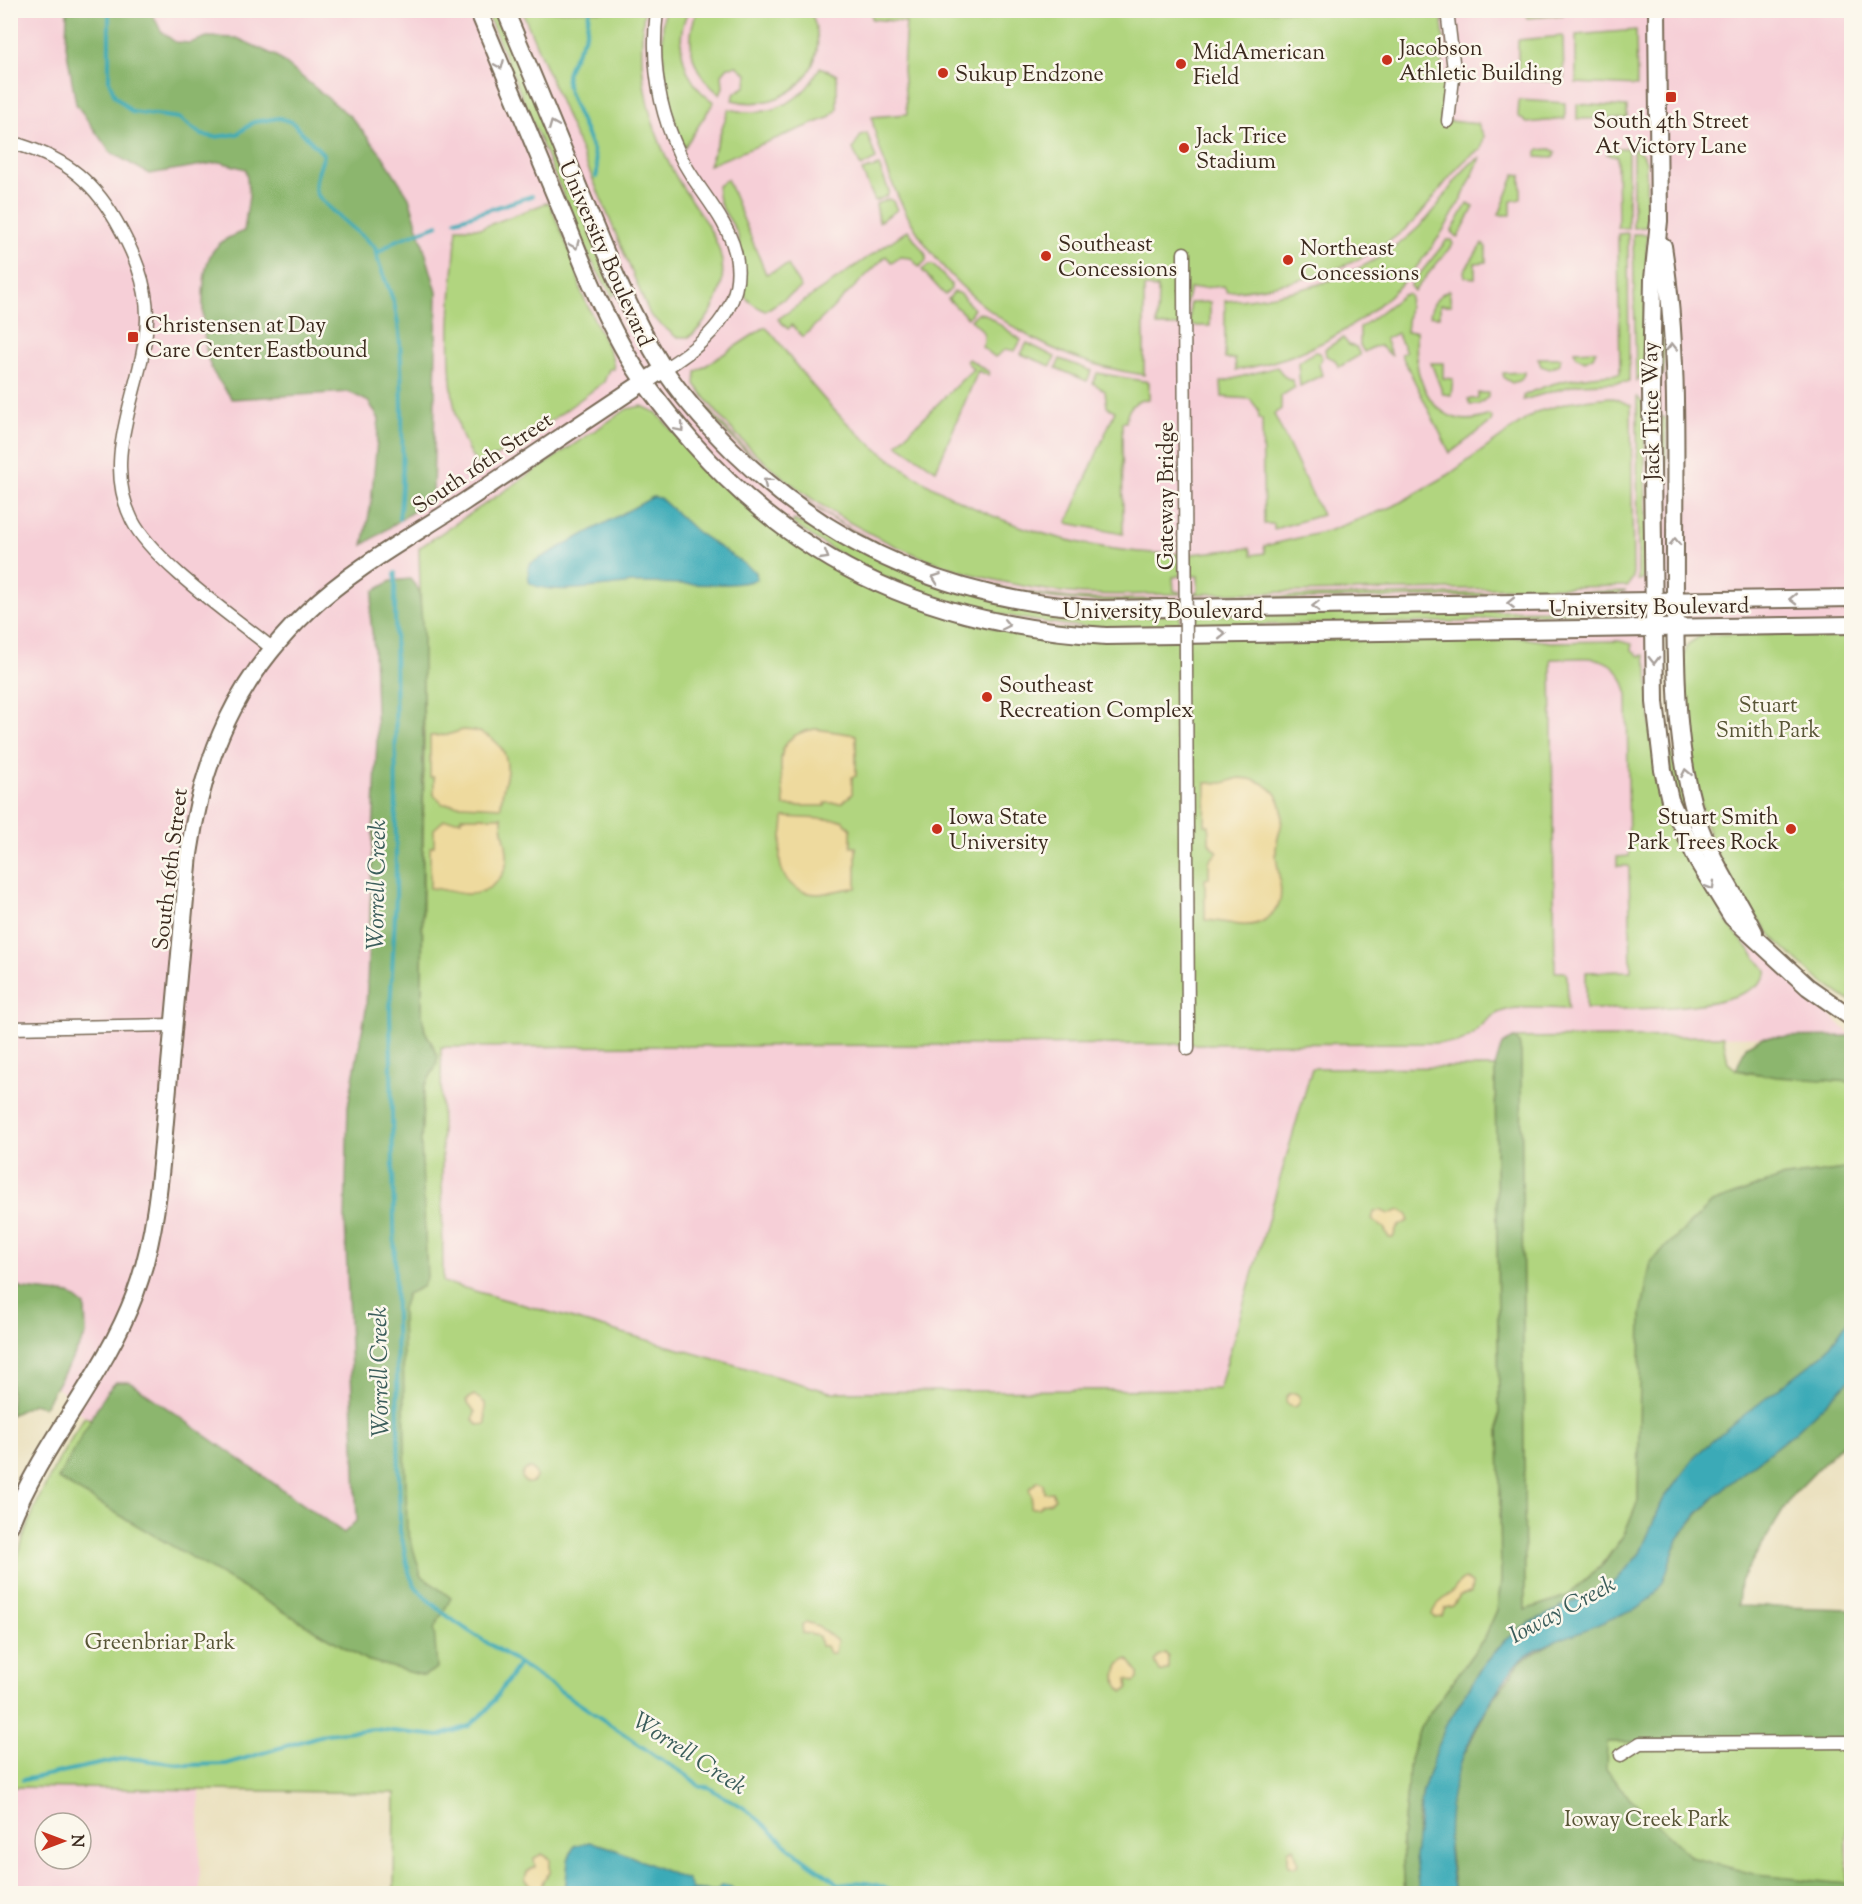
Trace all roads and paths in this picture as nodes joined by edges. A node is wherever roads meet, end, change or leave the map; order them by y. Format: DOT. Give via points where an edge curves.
graph roads {
  1 [pos="478,10"];
  2 [pos="505,10"];
  3 [pos="657,10"];
  4 [pos="1447,10"];
  5 [pos="1656,10"];
  6 [pos="1448,121"];
  7 [pos="10,142"];
  8 [pos="1659,221"];
  9 [pos="1184,253"];
  10 [pos="664,369"];
  11 [pos="644,382"];
  12 [pos="1851,598"];
  13 [pos="1653,601"];
  14 [pos="1675,601"];
  15 [pos="1851,625"];
  16 [pos="1653,629"];
  17 [pos="1675,629"];
  18 [pos="273,649"];
  19 [pos="1759,941"];
  20 [pos="1851,1018"];
  21 [pos="174,1025"];
  22 [pos="10,1028"];
  23 [pos="1188,1049"];
  24 [pos="15,1497"];
  25 [pos="10,1525"];
  26 [pos="1851,1742"];
  27 [pos="1621,1755"];
  1 -- 11 [label="main road, University Boulevard, one-way" via="599,302"];
  10 -- 2 [label="main road, University Boulevard, one-way" via="621,290"];
  3 -- 10 [label="street" via="655,58 666,120 680,156 728,231 736,261 735,290 723,320 704,342"];
  4 -- 6 [label="street" via="1454,70"];
  5 -- 8 [label="main road, Jack Trice Way"];
  7 -- 18 [label="street" via="32,148 87,180 109,209 138,263 147,320 119,456 122,490 132,520 149,545 170,565"];
  8 -- 13 [label="main road, Jack Trice Way" via="1652,307"];
  14 -- 8 [label="main road, Jack Trice Way, one-way" via="1671,307"];
  9 -- 23 [label="street, Gateway Bridge, bridge"];
  10 -- 11 [label="main road, South 16th Street"];
  13 -- 10 [label="main road, University Boulevard, one-way" via="1101,609 1041,605 984,594 890,561 836,533 795,505 715,433"];
  11 -- 16 [label="main road, University Boulevard, one-way" via="719,471 782,527 823,555 881,585 978,619 1019,628 1106,636"];
  11 -- 18 [label="main road, South 16th Street" via="347,580 308,610"];
  12 -- 14 [label="main road, University Boulevard, one-way"];
  13 -- 14 [label="main road, University Boulevard"];
  13 -- 16 [label="main road, Jack Trice Way"];
  14 -- 17 [label="main road, Jack Trice Way"];
  15 -- 17 [label="main road, University Boulevard"];
  16 -- 17 [label="main road, University Boulevard"];
  16 -- 19 [label="main road, Jack Trice Way, one-way" via="1658,734 1670,800 1712,888 1732,917"];
  19 -- 17 [label="main road, Jack Trice Way, one-way" via="1717,869 1697,818 1680,738"];
  18 -- 21 [label="main road, South 16th Street" via="229,714 196,804"];
  19 -- 20 [label="main road" via="1808,987"];
  21 -- 22 [label="street"];
  21 -- 24 [label="main road, South 16th Street" via="160,1178 146,1262 114,1340"];
  24 -- 25 [label="main road, South 16th Street"];
  26 -- 27 [label="street" via="1640,1743"];
}
